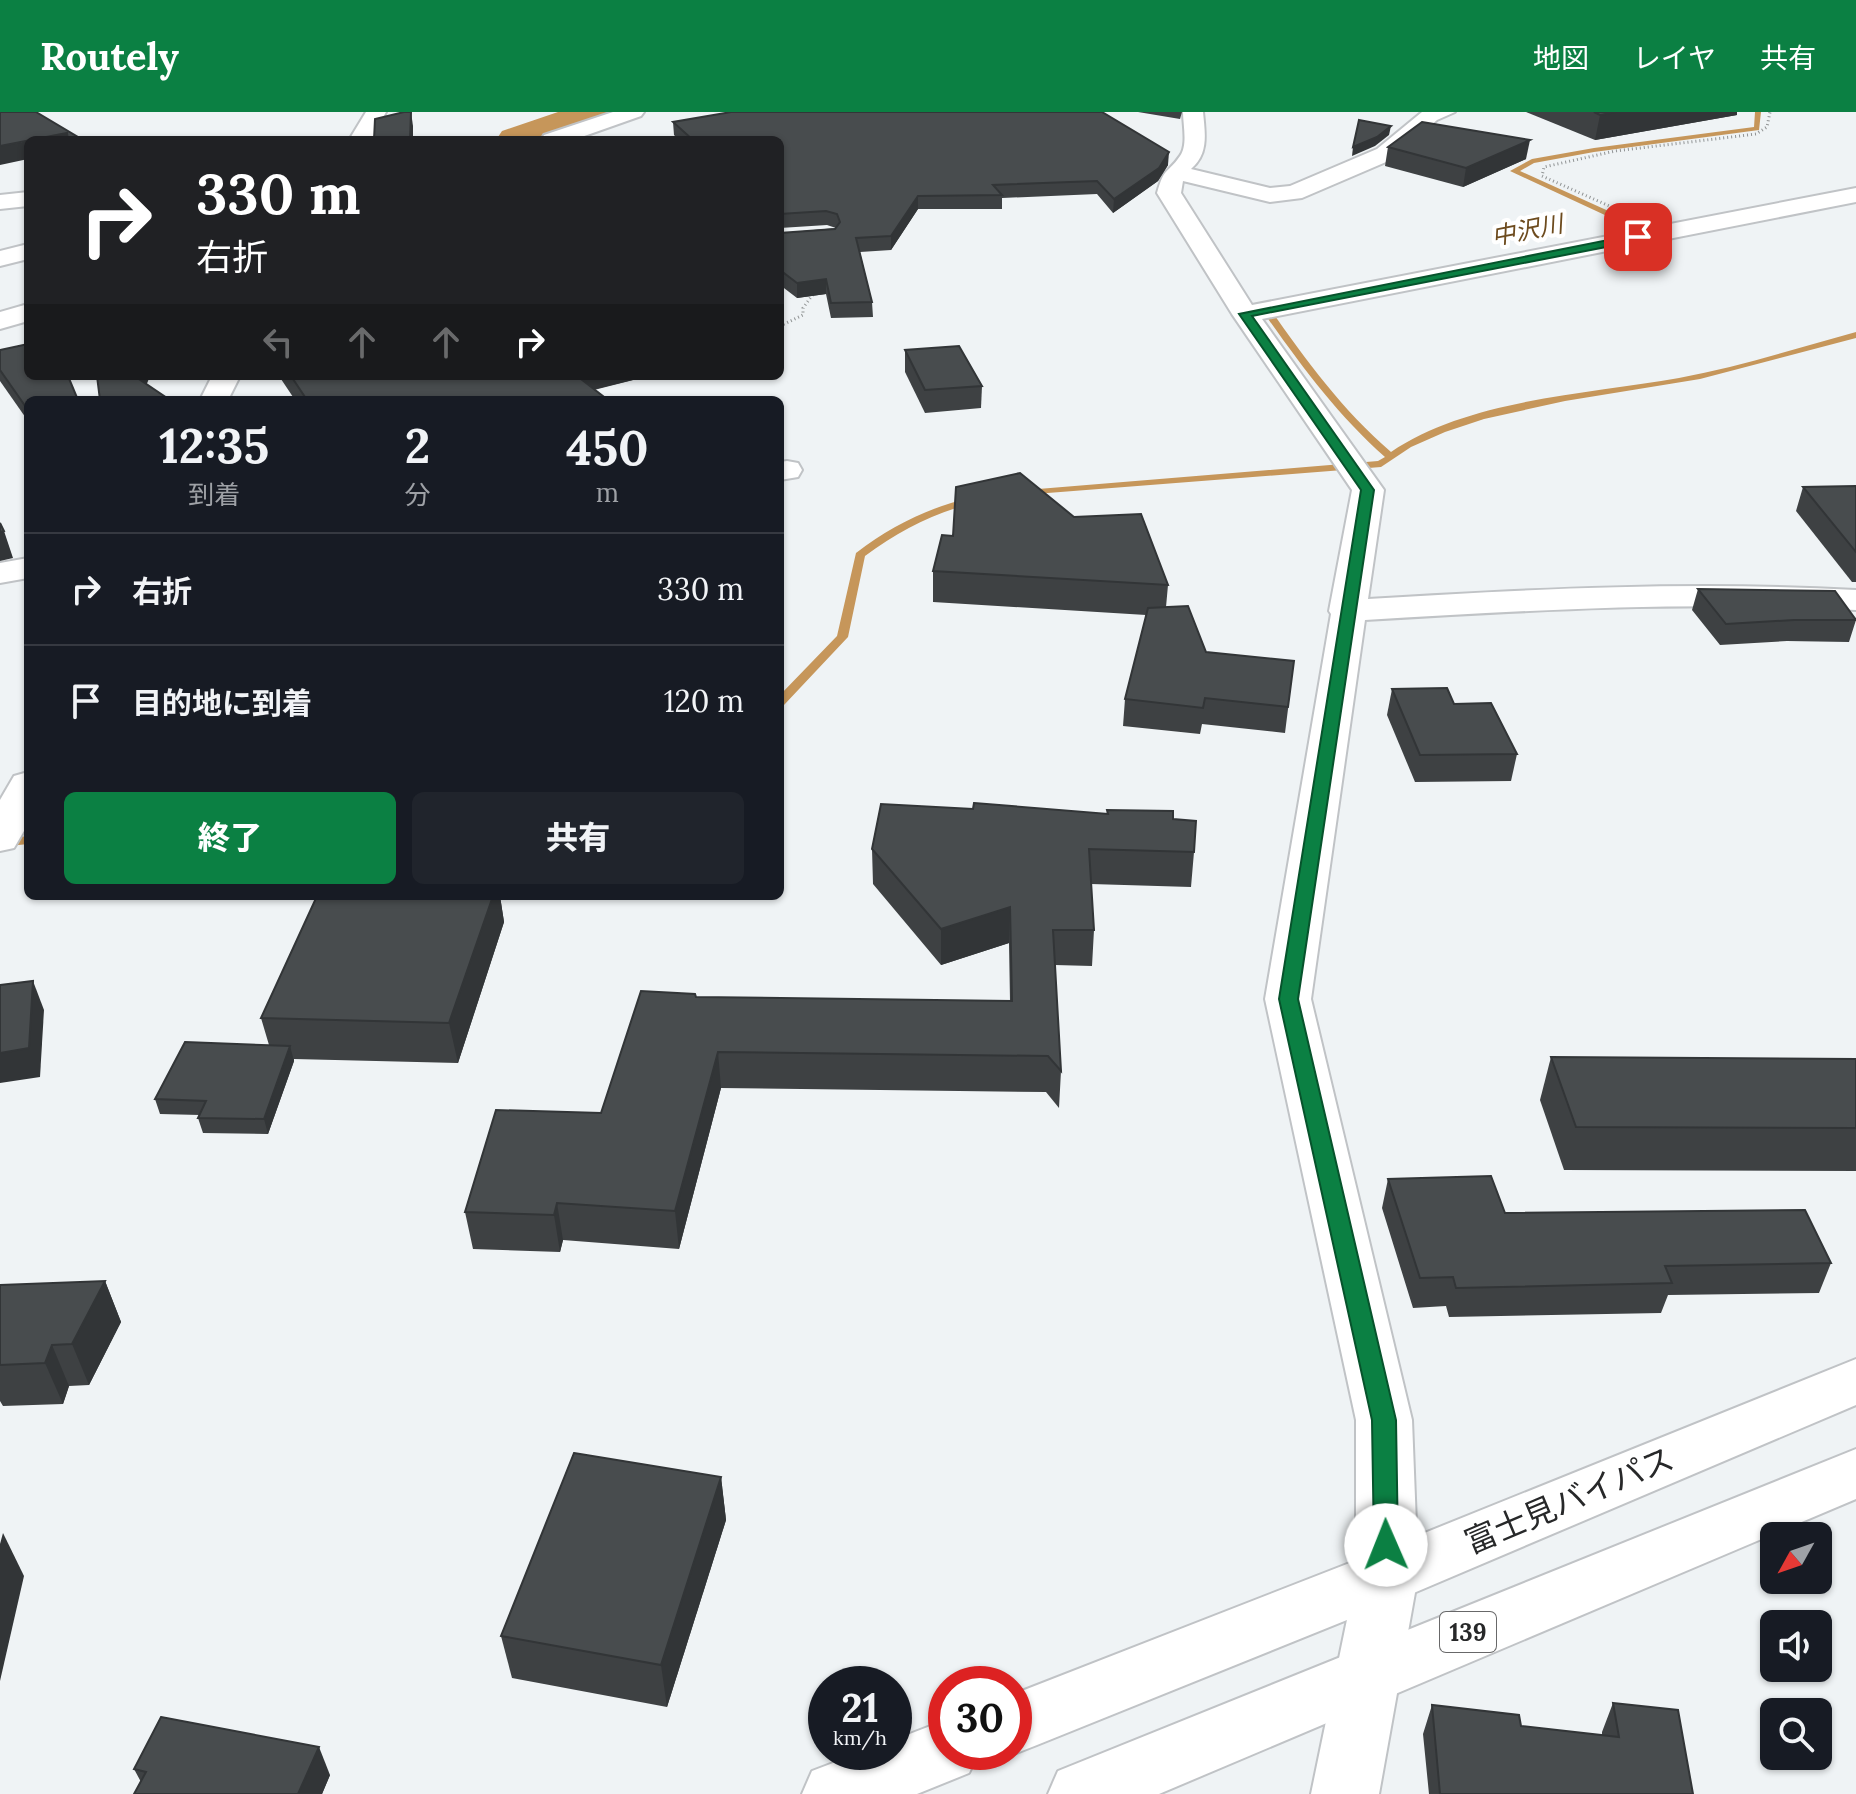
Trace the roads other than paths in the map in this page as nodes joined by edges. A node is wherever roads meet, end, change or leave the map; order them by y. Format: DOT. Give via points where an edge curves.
graph roads {
  1 [pos="376,112"];
  2 [pos="634,112"];
  3 [pos="1193,112"];
  4 [pos="1445,112"];
  5 [pos="362,136"];
  6 [pos="564,136"];
  7 [pos="1174,172"];
  8 [pos="1856,195"];
  9 [pos="24,199"];
  10 [pos="0,202"];
  11 [pos="24,252"];
  12 [pos="0,259"];
  13 [pos="24,313"];
  14 [pos="1245,314"];
  15 [pos="0,321"];
  16 [pos="24,569"];
  17 [pos="0,573"];
  18 [pos="1856,600"];
  19 [pos="1346,611"];
  20 [pos="1856,1381"];
  21 [pos="1856,1473"];
  22 [pos="1387,1576"];
  23 [pos="1368,1673"];
  24 [pos="1032,1717"];
  25 [pos="928,1758"];
  26 [pos="836,1794"];
  27 [pos="1082,1794"];
  28 [pos="1345,1794"];
  1 -- 5 [label="main road"];
  2 -- 6 [label="main road"];
  3 -- 7 [label="main road" via="1190,159"];
  4 -- 7 [label="main road" via="1430,116 1385,154 1294,193 1270,195"];
  7 -- 14 [label="main road" via="1169,193"];
  8 -- 14 [label="main road"];
  9 -- 10 [label="main road"];
  11 -- 12 [label="main road"];
  13 -- 15 [label="main road"];
  14 -- 19 [label="main road" via="1368,490"];
  16 -- 17 [label="main road"];
  18 -- 19 [label="main road" via="1747,594"];
  19 -- 22 [label="main road" via="1288,999 1384,1420"];
  20 -- 22 [label="main road, 富士見バイパス"];
  21 -- 23 [label="main road, 139"];
  22 -- 23 [label="main road"];
  22 -- 24 [label="main road, 富士見バイパス"];
  23 -- 27 [label="main road, 139"];
  23 -- 28 [label="main road"];
  25 -- 26 [label="main road"];
}
